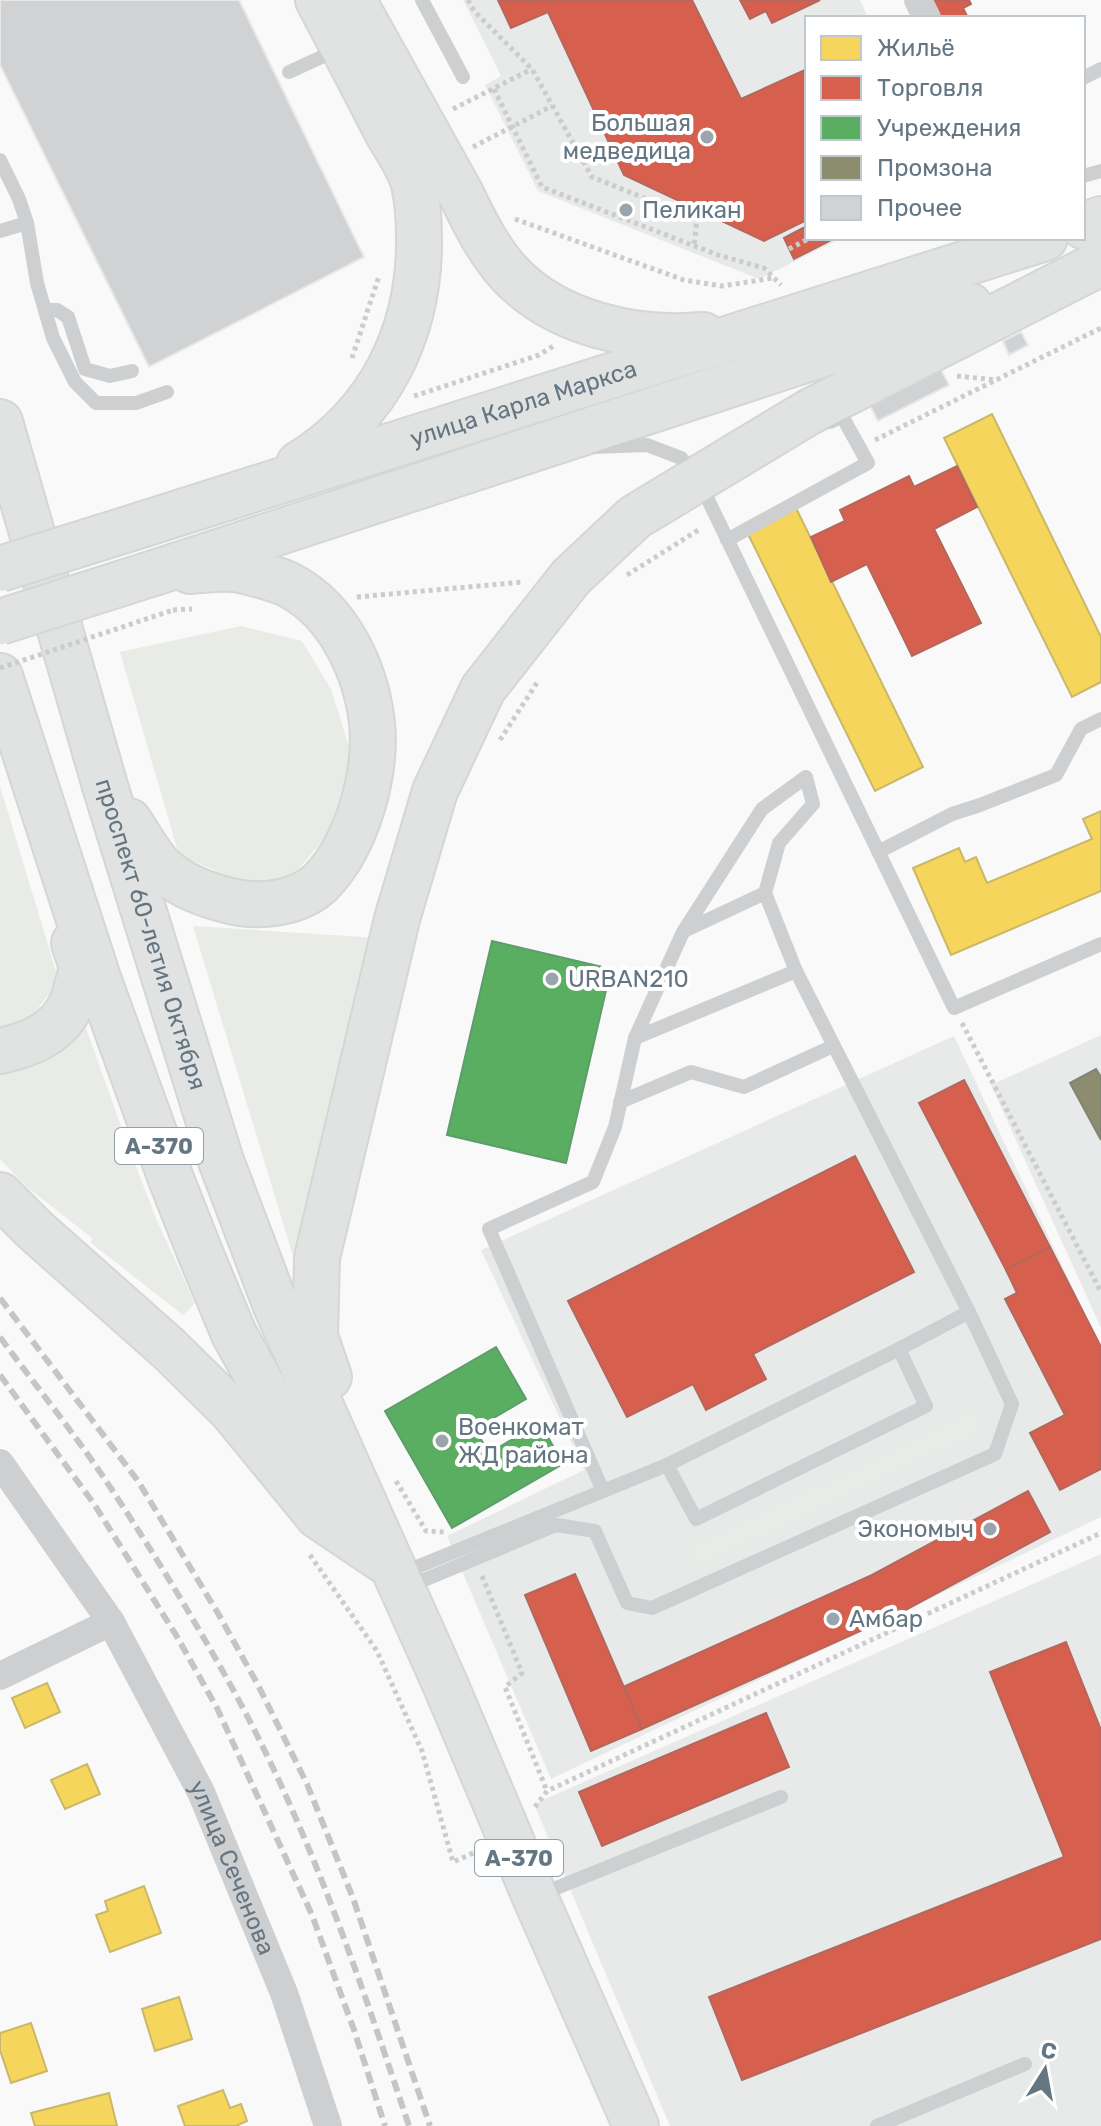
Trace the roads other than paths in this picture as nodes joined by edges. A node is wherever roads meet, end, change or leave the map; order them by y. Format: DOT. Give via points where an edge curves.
graph roads {
  1 [pos="318,0"];
  2 [pos="353,0"];
  3 [pos="422,0"];
  4 [pos="343,47"];
  5 [pos="289,72"];
  6 [pos="463,77"];
  7 [pos="0,160"];
  8 [pos="1101,219"];
  9 [pos="27,223"];
  10 [pos="0,231"];
  11 [pos="1037,240"];
  12 [pos="1094,251"];
  13 [pos="766,308"];
  14 [pos="45,310"];
  15 [pos="132,371"];
  16 [pos="167,392"];
  17 [pos="0,422"];
  18 [pos="814,431"];
  19 [pos="530,450"];
  20 [pos="711,482"];
  21 [pos="255,489"];
  22 [pos="727,540"];
  23 [pos="0,569"];
  24 [pos="165,591"];
  25 [pos="0,622"];
  26 [pos="1,678"];
  27 [pos="1101,719"];
  28 [pos="105,786"];
  29 [pos="878,852"];
  30 [pos="765,893"];
  31 [pos="683,932"];
  32 [pos="1101,944"];
  33 [pos="796,971"];
  34 [pos="635,1038"];
  35 [pos="833,1046"];
  36 [pos="0,1051"];
  37 [pos="620,1102"];
  38 [pos="0,1195"];
  39 [pos="969,1312"];
  40 [pos="899,1349"];
  41 [pos="0,1463"];
  42 [pos="667,1465"];
  43 [pos="603,1491"];
  44 [pos="472,1552"];
  45 [pos="397,1576"];
  46 [pos="111,1622"];
  47 [pos="0,1676"];
  48 [pos="781,1797"];
  49 [pos="535,1897"];
  50 [pos="1025,2064"];
  51 [pos="328,2126"];
  52 [pos="636,2126"];
  53 [pos="877,2126"];
  1 -- 4 [label="main road"];
  2 -- 13 [label="main road" via="492,251 508,273 543,302 617,329 685,336"];
  3 -- 6 [label="lane"];
  4 -- 5 [label="lane"];
  4 -- 21 [label="main road" via="413,182 419,229 417,280 406,333 365,405 316,453"];
  7 -- 9 [label="lane"];
  8 -- 12 [label="main road"];
  9 -- 10 [label="lane"];
  9 -- 14 [label="lane"];
  11 -- 13 [label="main road, улица Карла Маркса"];
  12 -- 19 [label="main road"];
  12 -- 20 [label="main road" via="809,412"];
  13 -- 21 [label="main road, улица Карла Маркса"];
  14 -- 15 [label="lane" via="68,317 85,369 110,376"];
  14 -- 16 [label="lane" via="62,360 96,403 136,403"];
  17 -- 28 [label="main road, проспект 60-летия Октября / А-370"];
  18 -- 22 [label="lane" via="842,416 868,463"];
  19 -- 20 [label="lane" via="647,445 681,458"];
  19 -- 24 [label="main road"];
  20 -- 22 [label="lane" via="716,518"];
  20 -- 45 [label="main road" via="635,517 571,577 483,689 435,791 397,919 317,1258 315,1336"];
  21 -- 23 [label="main road, улица Карла Маркса, bridge"];
  22 -- 29 [label="lane"];
  24 -- 25 [label="main road, bridge"];
  24 -- 28 [label="main road" via="234,569 289,585 322,608 345,640 364,685 372,724 371,768 360,814 341,857 319,884 290,900 246,905 201,893 163,870"];
  26 -- 36 [label="main road" via="81,968 64,1017 45,1035"];
  26 -- 45 [label="main road, проспект 60-летия Октября / А-370" via="98,978 234,1334 295,1444"];
  27 -- 29 [label="lane" via="1081,729 1056,775 952,814"];
  28 -- 45 [label="main road, проспект 60-летия Октября / А-370" via="221,1161 276,1306"];
  29 -- 32 [label="lane" via="954,1008"];
  30 -- 31 [label="lane"];
  30 -- 31 [label="lane" via="779,843 813,804 806,777 762,809"];
  30 -- 33 [label="lane"];
  31 -- 34 [label="lane"];
  33 -- 34 [label="lane"];
  33 -- 35 [label="lane"];
  34 -- 37 [label="lane"];
  35 -- 37 [label="lane" via="744,1087 691,1072"];
  35 -- 39 [label="lane"];
  37 -- 43 [label="lane" via="593,1182 489,1229"];
  38 -- 45 [label="main road" via="232,1411 318,1516"];
  39 -- 40 [label="lane"];
  39 -- 44 [label="lane" via="1012,1404 995,1454 652,1608 627,1603 595,1531 556,1525"];
  40 -- 42 [label="lane"];
  40 -- 42 [label="lane" via="926,1406 696,1519"];
  41 -- 46 [label="street, улица Сеченова"];
  42 -- 43 [label="lane"];
  43 -- 44 [label="lane"];
  44 -- 45 [label="lane"];
  45 -- 49 [label="main road, проспект 60-летия Октября / А-370"];
  46 -- 47 [label="street"];
  46 -- 51 [label="street, улица Сеченова" via="201,1792 284,1993"];
  48 -- 49 [label="lane"];
  49 -- 52 [label="main road, проспект 60-летия Октября / А-370"];
  50 -- 53 [label="lane"];
}
